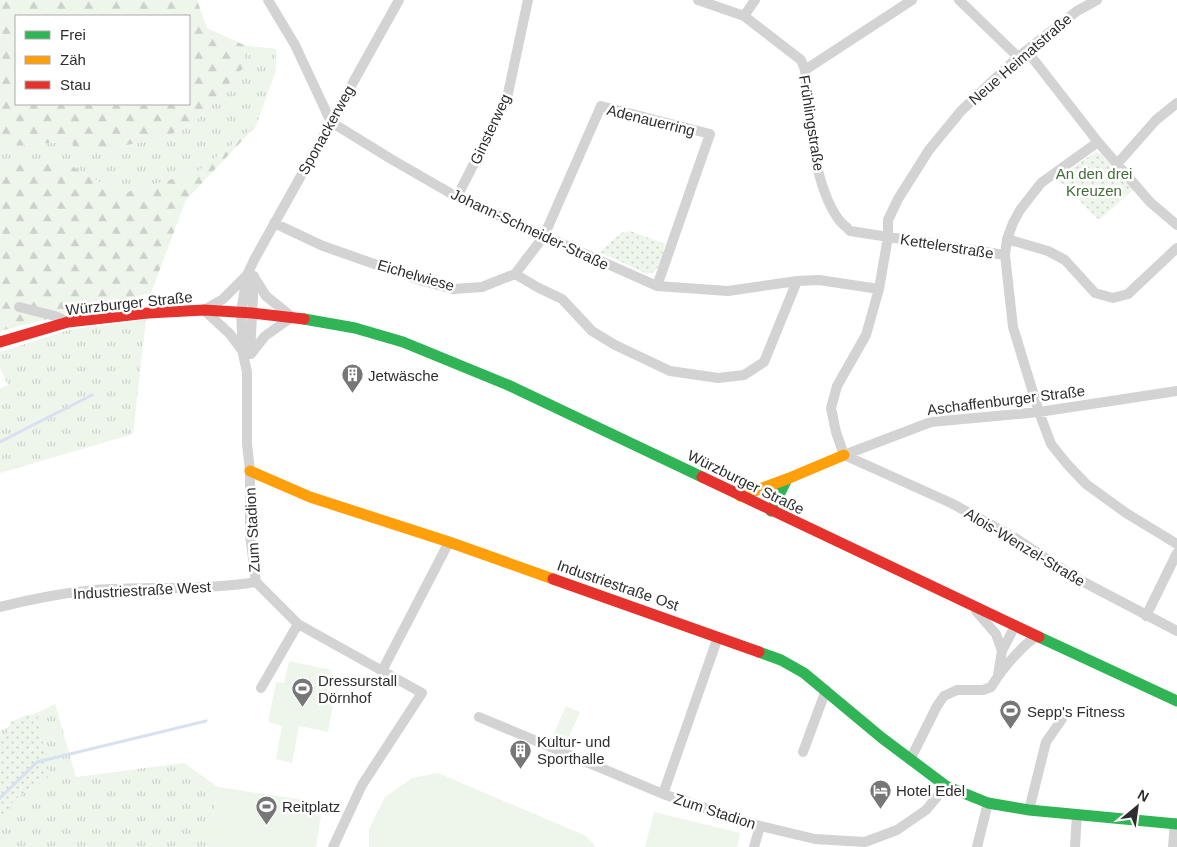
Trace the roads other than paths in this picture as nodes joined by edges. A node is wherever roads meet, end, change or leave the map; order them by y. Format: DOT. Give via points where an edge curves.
graph roads {
  1 [pos="268,0"];
  2 [pos="399,0"];
  3 [pos="528,0"];
  4 [pos="698,0"];
  5 [pos="755,0"];
  6 [pos="912,0"];
  7 [pos="959,0"];
  8 [pos="1097,0"];
  9 [pos="744,16"];
  10 [pos="1027,50"];
  11 [pos="1018,57"];
  12 [pos="804,70"];
  13 [pos="1177,104"];
  14 [pos="331,122"];
  15 [pos="1098,142"];
  16 [pos="1118,164"];
  17 [pos="457,197"];
  18 [pos="274,223"];
  19 [pos="1177,225"];
  20 [pos="544,236"];
  21 [pos="888,237"];
  22 [pos="1007,239"];
  23 [pos="1177,248"];
  24 [pos="1005,255"];
  25 [pos="515,274"];
  26 [pos="250,276"];
  27 [pos="798,281"];
  28 [pos="657,286"];
  29 [pos="879,289"];
  30 [pos="19,307"];
  31 [pos="204,310"];
  32 [pos="247,312"];
  33 [pos="292,317"];
  34 [pos="68,322"];
  35 [pos="0,342"];
  36 [pos="247,354"];
  37 [pos="1177,391"];
  38 [pos="1039,412"];
  39 [pos="844,455"];
  40 [pos="250,471"];
  41 [pos="787,479"];
  42 [pos="740,496"];
  43 [pos="771,511"];
  44 [pos="449,542"];
  45 [pos="1177,544"];
  46 [pos="1177,553"];
  47 [pos="256,582"];
  48 [pos="968,604"];
  49 [pos="0,607"];
  50 [pos="1146,616"];
  51 [pos="298,624"];
  52 [pos="1015,626"];
  53 [pos="1177,631"];
  54 [pos="1036,636"];
  55 [pos="718,637"];
  56 [pos="1002,651"];
  57 [pos="382,671"];
  58 [pos="998,675"];
  59 [pos="261,688"];
  60 [pos="826,690"];
  61 [pos="1177,701"];
  62 [pos="480,717"];
  63 [pos="1062,719"];
  64 [pos="803,752"];
  65 [pos="910,760"];
  66 [pos="946,786"];
  67 [pos="663,794"];
  68 [pos="988,803"];
  69 [pos="1029,810"];
  70 [pos="1077,814"];
  71 [pos="1176,824"];
  72 [pos="760,826"];
  73 [pos="865,844"];
  74 [pos="333,847"];
  75 [pos="754,847"];
  76 [pos="977,847"];
  77 [pos="1075,847"];
  78 [pos="1173,847"];
  1 -- 14 [label="street" via="295,45"];
  2 -- 14 [label="street, Sponackerweg"];
  3 -- 17 [label="street, Ginsterweg" via="507,98"];
  4 -- 9 [label="street, Frühlingstraße"];
  5 -- 9 [label="street"];
  6 -- 12 [label="street"];
  7 -- 11 [label="street"];
  8 -- 10 [label="street, Neue Heimatstraße" via="1077,11"];
  9 -- 12 [label="street, Frühlingstraße" via="801,60"];
  10 -- 11 [label="street, Neue Heimatstraße"];
  10 -- 15 [label="street"];
  11 -- 21 [label="street, Neue Heimatstraße" via="961,111 929,150 888,220"];
  12 -- 21 [label="street, Frühlingstraße" via="815,154 825,192 839,220 850,230"];
  13 -- 16 [label="street" via="1156,120"];
  14 -- 17 [label="street, Johann-Schneider-Straße"];
  14 -- 18 [label="street, Sponackerweg"];
  15 -- 16 [label="street"];
  15 -- 22 [label="street" via="1041,183 1020,210"];
  16 -- 19 [label="street" via="1150,202"];
  17 -- 20 [label="street, Johann-Schneider-Straße"];
  18 -- 25 [label="street, Eichelwiese" via="323,246 454,289 482,287"];
  18 -- 26 [label="street, Sponackerweg" via="254,260"];
  20 -- 25 [label="street"];
  20 -- 28 [label="street, Johann-Schneider-Straße"];
  20 -- 28 [label="street, Adenauerring" via="601,106 710,134"];
  21 -- 24 [label="street, Kettelerstraße"];
  21 -- 29 [label="street, Neue Heimatstraße"];
  22 -- 23 [label="street" via="1048,251 1065,260 1095,293 1113,298 1128,294"];
  22 -- 24 [label="street"];
  24 -- 38 [label="street" via="1013,327"];
  25 -- 27 [label="street" via="562,299 592,332 615,345 670,371 718,378 744,375 764,362"];
  26 -- 31 [label="street, Würzburger Straße"];
  26 -- 32 [label="street, Sponackerweg"];
  26 -- 33 [label="street, Würzburger Straße" via="266,296"];
  27 -- 28 [label="street, Johann-Schneider-Straße" via="728,291"];
  27 -- 29 [label="street, Johann-Schneider-Straße" via="819,280"];
  29 -- 39 [label="street, Neue Heimatstraße" via="866,335 837,386 831,408"];
  30 -- 34 [label="street"];
  31 -- 32 [label="main road, Würzburger Straße"];
  31 -- 34 [label="main road, Würzburger Straße"];
  31 -- 36 [label="street, Würzburger Straße"];
  32 -- 33 [label="main road, Würzburger Straße"];
  32 -- 36 [label="street, Zum Stadion"];
  33 -- 36 [label="street"];
  33 -- 42 [label="main road, Würzburger Straße" via="355,328 403,342 508,385"];
  34 -- 35 [label="main road, Würzburger Straße"];
  36 -- 40 [label="street, Zum Stadion"];
  37 -- 38 [label="street, Aschaffenburger Straße"];
  38 -- 39 [label="street, Aschaffenburger Straße" via="931,422"];
  38 -- 45 [label="street" via="1052,444 1086,484"];
  39 -- 41 [label="main road, Aschaffenburger Straße"];
  39 -- 50 [label="street, Alois-Wenzel-Straße" via="951,503"];
  40 -- 44 [label="main road, Industriestraße Ost" via="310,497"];
  40 -- 47 [label="street, Zum Stadion" via="250,534"];
  41 -- 42 [label="main road, Aschaffenburger Straße"];
  41 -- 43 [label="main road"];
  42 -- 43 [label="main road, Würzburger Straße"];
  43 -- 48 [label="main road, Würzburger Straße"];
  44 -- 55 [label="main road, Industriestraße Ost"];
  44 -- 57 [label="street"];
  46 -- 50 [label="street"];
  47 -- 49 [label="street, Industriestraße West" via="216,587 94,590"];
  47 -- 51 [label="street, Zum Stadion"];
  48 -- 52 [label="main road, Würzburger Straße"];
  48 -- 56 [label="street" via="996,634"];
  50 -- 53 [label="street, Alois-Wenzel-Straße"];
  51 -- 57 [label="street, Zum Stadion"];
  51 -- 59 [label="street"];
  52 -- 54 [label="main road, Würzburger Straße"];
  52 -- 56 [label="street"];
  54 -- 58 [label="street"];
  54 -- 61 [label="main road, Würzburger Straße"];
  55 -- 60 [label="main road, Industriestraße Ost" via="781,660"];
  55 -- 67 [label="street"];
  56 -- 58 [label="street"];
  57 -- 74 [label="street, Zum Stadion" via="422,693 362,786"];
  58 -- 65 [label="street" via="991,688 957,690 944,696"];
  60 -- 64 [label="street"];
  60 -- 65 [label="main road, Industriestraße Ost"];
  62 -- 67 [label="street, Zum Stadion"];
  63 -- 69 [label="street" via="1046,742"];
  65 -- 66 [label="main road, Industriestraße Ost"];
  66 -- 68 [label="main road, Industriestraße Ost"];
  66 -- 73 [label="street, Zum Stadion" via="926,810 897,830"];
  67 -- 72 [label="street, Zum Stadion"];
  68 -- 69 [label="main road, Industriestraße Ost"];
  68 -- 76 [label="street"];
  69 -- 70 [label="main road, Industriestraße Ost"];
  70 -- 71 [label="main road, Industriestraße Ost"];
  70 -- 77 [label="street"];
  71 -- 78 [label="street"];
  72 -- 73 [label="street, Zum Stadion" via="815,839"];
  72 -- 75 [label="street"];
}
